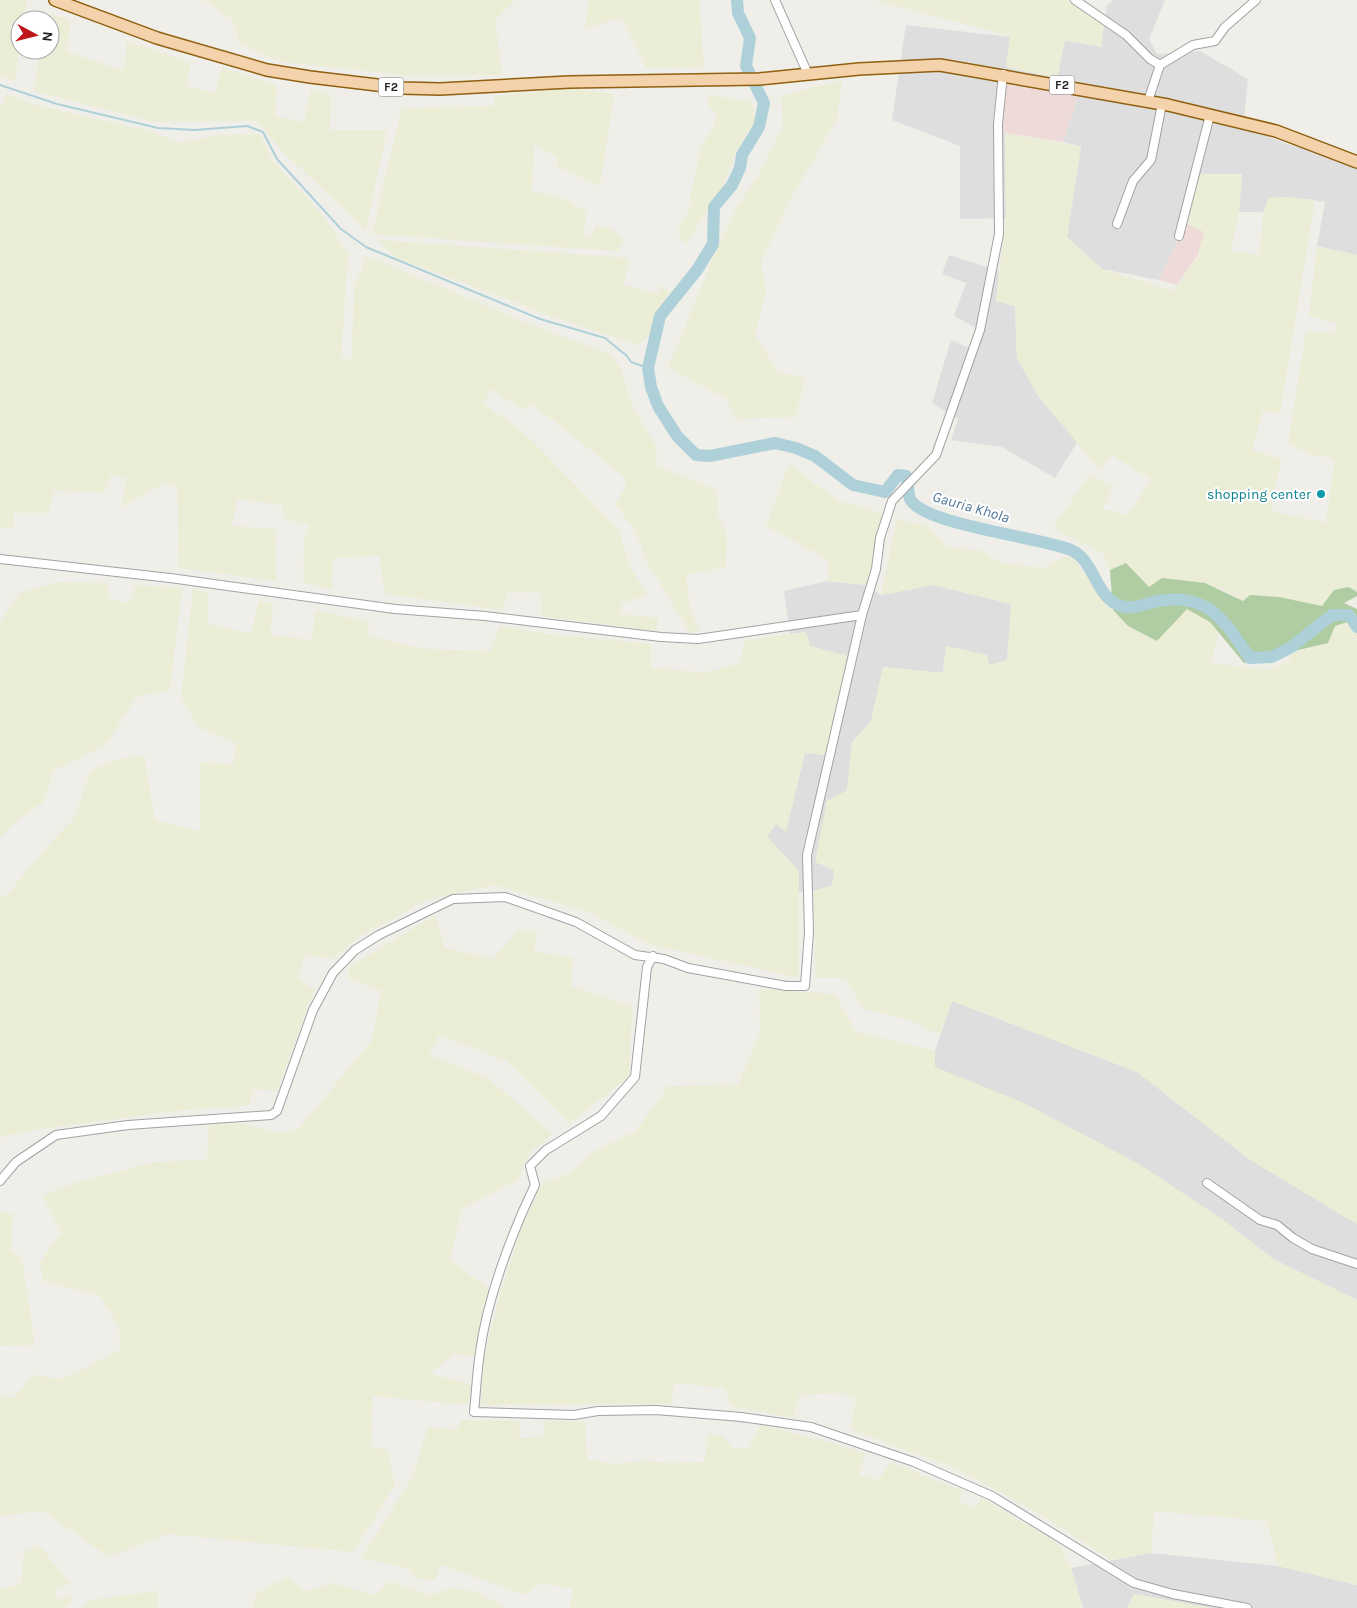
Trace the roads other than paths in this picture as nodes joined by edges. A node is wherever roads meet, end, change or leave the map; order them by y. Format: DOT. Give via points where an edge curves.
graph roads {
  1 [pos="55,0"];
  2 [pos="775,0"];
  3 [pos="1075,0"];
  4 [pos="1256,0"];
  5 [pos="1160,65"];
  6 [pos="808,74"];
  7 [pos="1003,74"];
  8 [pos="1148,101"];
  9 [pos="1162,104"];
  10 [pos="1210,115"];
  11 [pos="1357,162"];
  12 [pos="1117,224"];
  13 [pos="1179,236"];
  14 [pos="0,559"];
  15 [pos="862,615"];
  16 [pos="653,956"];
  17 [pos="0,1181"];
  18 [pos="1208,1182"];
  19 [pos="1357,1264"];
  20 [pos="1247,1608"];
  1 -- 6 [label="main road, F2" via="157,38 267,70 402,88 759,79"];
  2 -- 6 [label="street"];
  3 -- 5 [label="street" via="1126,35"];
  4 -- 5 [label="street" via="1224,27 1215,41 1193,44"];
  5 -- 8 [label="street"];
  6 -- 7 [label="main road, F2" via="940,65"];
  7 -- 8 [label="main road, F2"];
  7 -- 15 [label="street" via="998,124 999,234 980,330 936,455 892,501"];
  8 -- 9 [label="main road, F2"];
  9 -- 10 [label="main road, F2"];
  9 -- 12 [label="street" via="1151,160 1133,181"];
  10 -- 11 [label="main road, F2" via="1276,131"];
  10 -- 13 [label="street"];
  14 -- 15 [label="street" via="661,637 698,639"];
  15 -- 16 [label="street" via="807,855 809,932 805,986 786,986 688,968"];
  16 -- 17 [label="street" via="635,955 576,922 506,897 453,899 379,935 355,950 333,973 313,1010 278,1111 271,1115 128,1125 56,1135 16,1162"];
  16 -- 20 [label="street" via="647,967 635,1077 601,1116 546,1150 530,1166 535,1185 517,1222 495,1292 480,1350 474,1412 574,1415 598,1411 656,1410 741,1417 811,1428 914,1462 992,1496 1134,1583"];
  18 -- 19 [label="street" via="1260,1220 1277,1225 1312,1249"];
}
